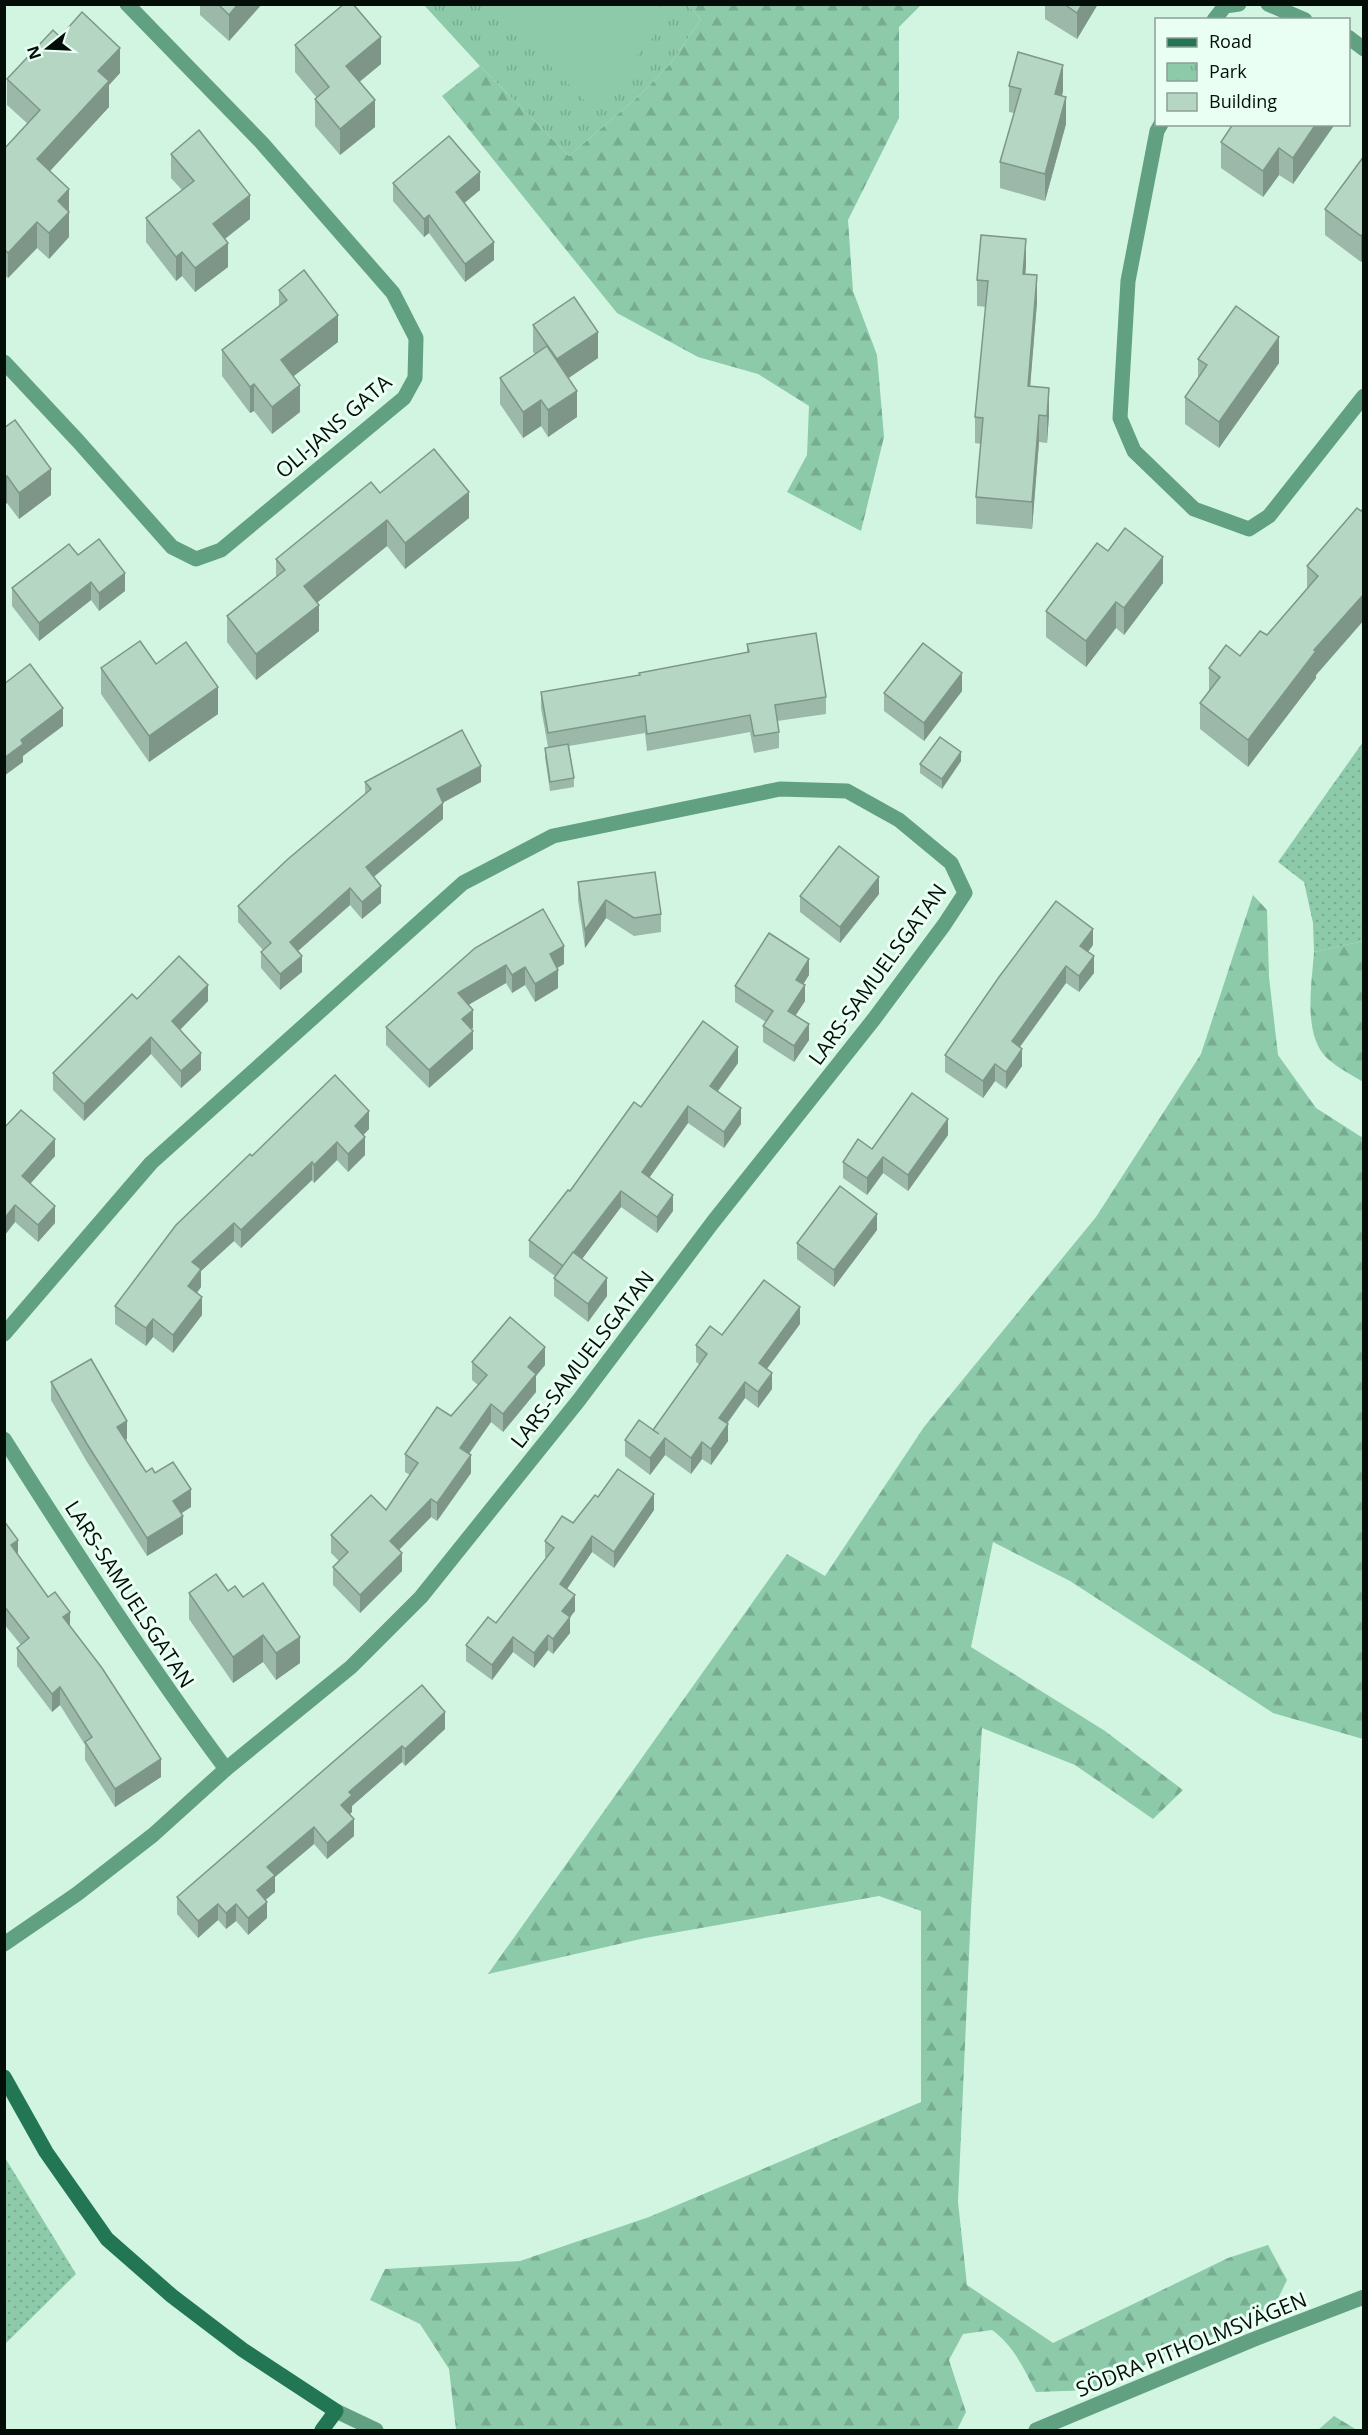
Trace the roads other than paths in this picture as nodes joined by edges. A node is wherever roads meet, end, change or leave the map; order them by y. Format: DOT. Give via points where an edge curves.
graph roads {
  1 [pos="127,4"];
  2 [pos="1239,4"];
  3 [pos="1268,4"];
  4 [pos="1216,18"];
  5 [pos="1300,18"];
  6 [pos="1350,38"];
  7 [pos="1364,49"];
  8 [pos="1161,126"];
  9 [pos="4,362"];
  10 [pos="1364,396"];
  11 [pos="4,1334"];
  12 [pos="4,1439"];
  13 [pos="226,1769"];
  14 [pos="4,1944"];
  15 [pos="4,2077"];
  16 [pos="1364,2297"];
  17 [pos="336,2411"];
  18 [pos="322,2430"];
  19 [pos="376,2430"];
  20 [pos="1036,2430"];
  1 -- 9 [label="street, OLI-JANS GATA" via="262,143 393,293 416,338 415,378 404,398 221,550 196,559 172,548"];
  2 -- 4 [label="street" via="1225,6"];
  3 -- 5 [label="street"];
  6 -- 7 [label="street"];
  8 -- 10 [label="street" via="1128,281 1120,418 1134,452 1194,509 1249,529 1269,516"];
  11 -- 13 [label="street, LARS-SAMUELSGATAN" via="151,1163 464,883 553,836 780,789 847,791 899,820 951,863 965,893 944,925 579,1401 421,1597 351,1667"];
  12 -- 13 [label="street, LARS-SAMUELSGATAN" via="171,1696"];
  13 -- 14 [label="street, LARS-SAMUELSGATAN" via="143,1843"];
  15 -- 17 [label="street" via="46,2152 107,2239 172,2296 243,2350"];
  16 -- 20 [label="street, SÖDRA PITHOLMSVÄGEN"];
  17 -- 18 [label="street"];
  17 -- 19 [label="street"];
}
